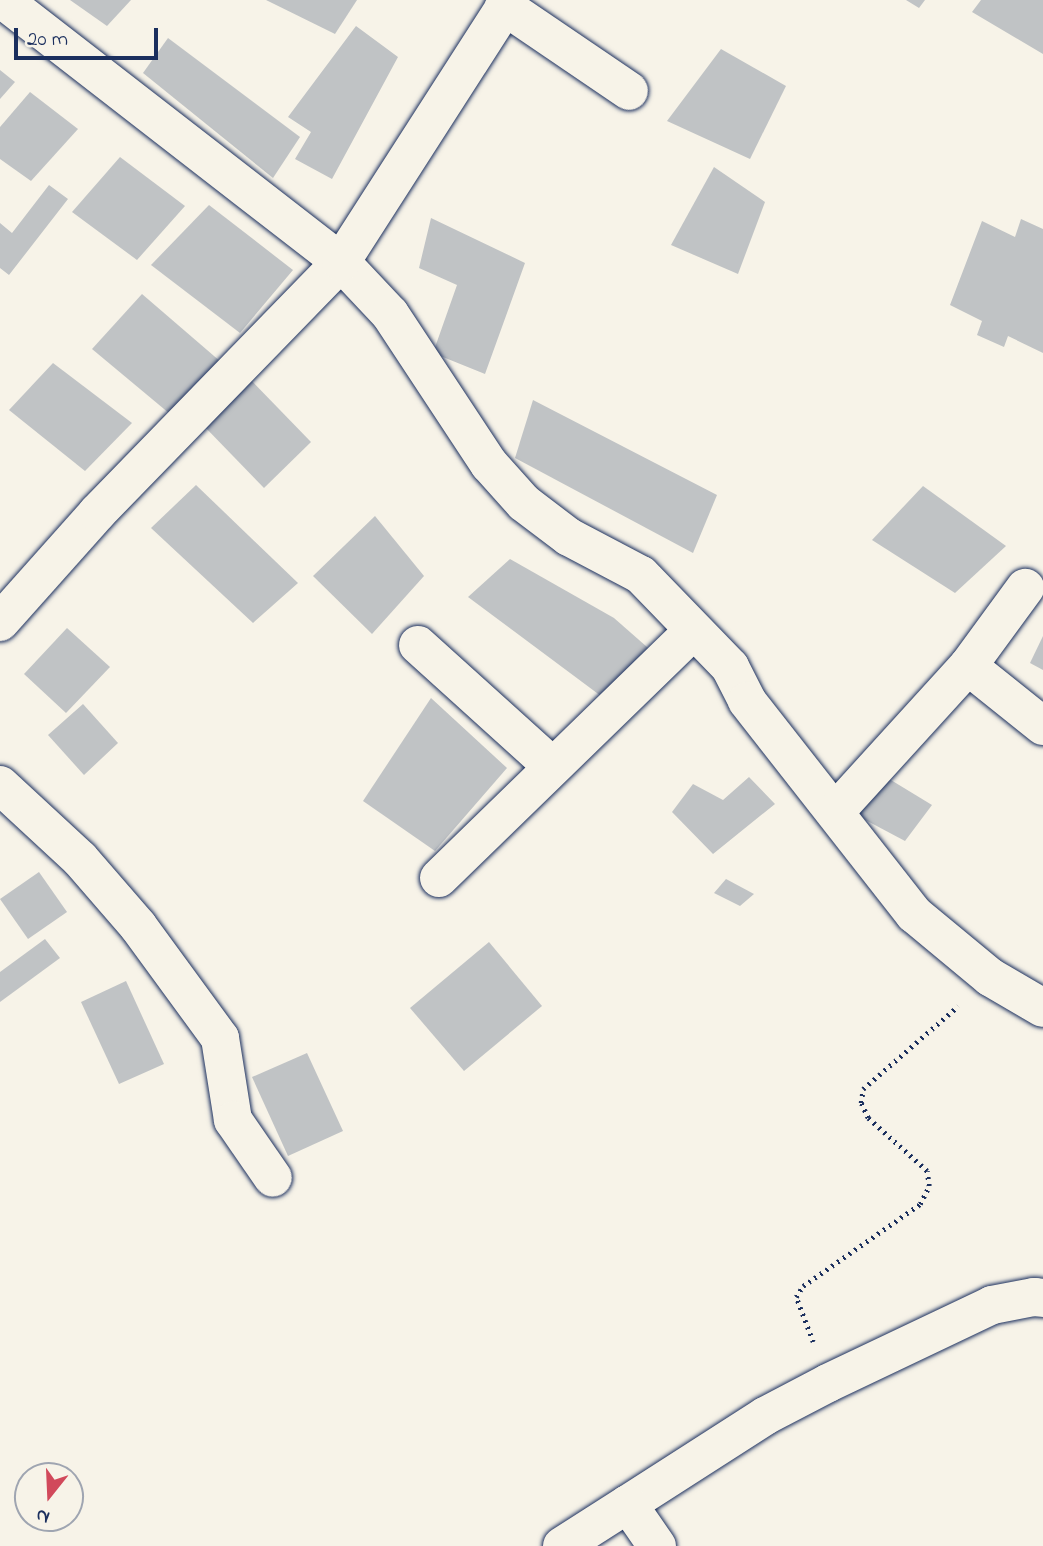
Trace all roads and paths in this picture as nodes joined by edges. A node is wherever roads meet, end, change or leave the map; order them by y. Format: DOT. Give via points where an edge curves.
graph roads {
  1 [pos="3,0"];
  2 [pos="507,3"];
  3 [pos="629,91"];
  4 [pos="341,261"];
  5 [pos="1025,588"];
  6 [pos="0,622"];
  7 [pos="692,631"];
  8 [pos="418,645"];
  9 [pos="968,666"];
  10 [pos="1043,726"];
  11 [pos="552,766"];
  12 [pos="0,785"];
  13 [pos="835,812"];
  14 [pos="439,878"];
  15 [pos="990,977"];
  16 [pos="1043,1008"];
  17 [pos="273,1178"];
  18 [pos="1043,1298"];
  19 [pos="828,1383"];
  20 [pos="628,1504"];
  21 [pos="562,1546"];
  22 [pos="657,1546"];
  1 -- 4 [label="street"];
  2 -- 3 [label="street"];
  2 -- 4 [label="street"];
  4 -- 6 [label="street" via="97,513"];
  4 -- 7 [label="street" via="390,314 489,464 524,503 569,537 641,575"];
  5 -- 9 [label="street"];
  7 -- 11 [label="street"];
  7 -- 13 [label="street" via="730,667 747,701"];
  8 -- 11 [label="street"];
  9 -- 10 [label="street"];
  9 -- 13 [label="street"];
  11 -- 14 [label="street"];
  12 -- 17 [label="street" via="80,859 138,926 220,1038 233,1121"];
  13 -- 15 [label="street" via="914,914"];
  15 -- 16 [label="street"];
  15 -- 19 [label="path" via="863,1089 861,1103 868,1118 927,1171 929,1186 920,1204 803,1286 796,1297"];
  18 -- 19 [label="street" via="992,1305"];
  19 -- 20 [label="street" via="765,1416"];
  20 -- 21 [label="street"];
  20 -- 22 [label="street"];
}
